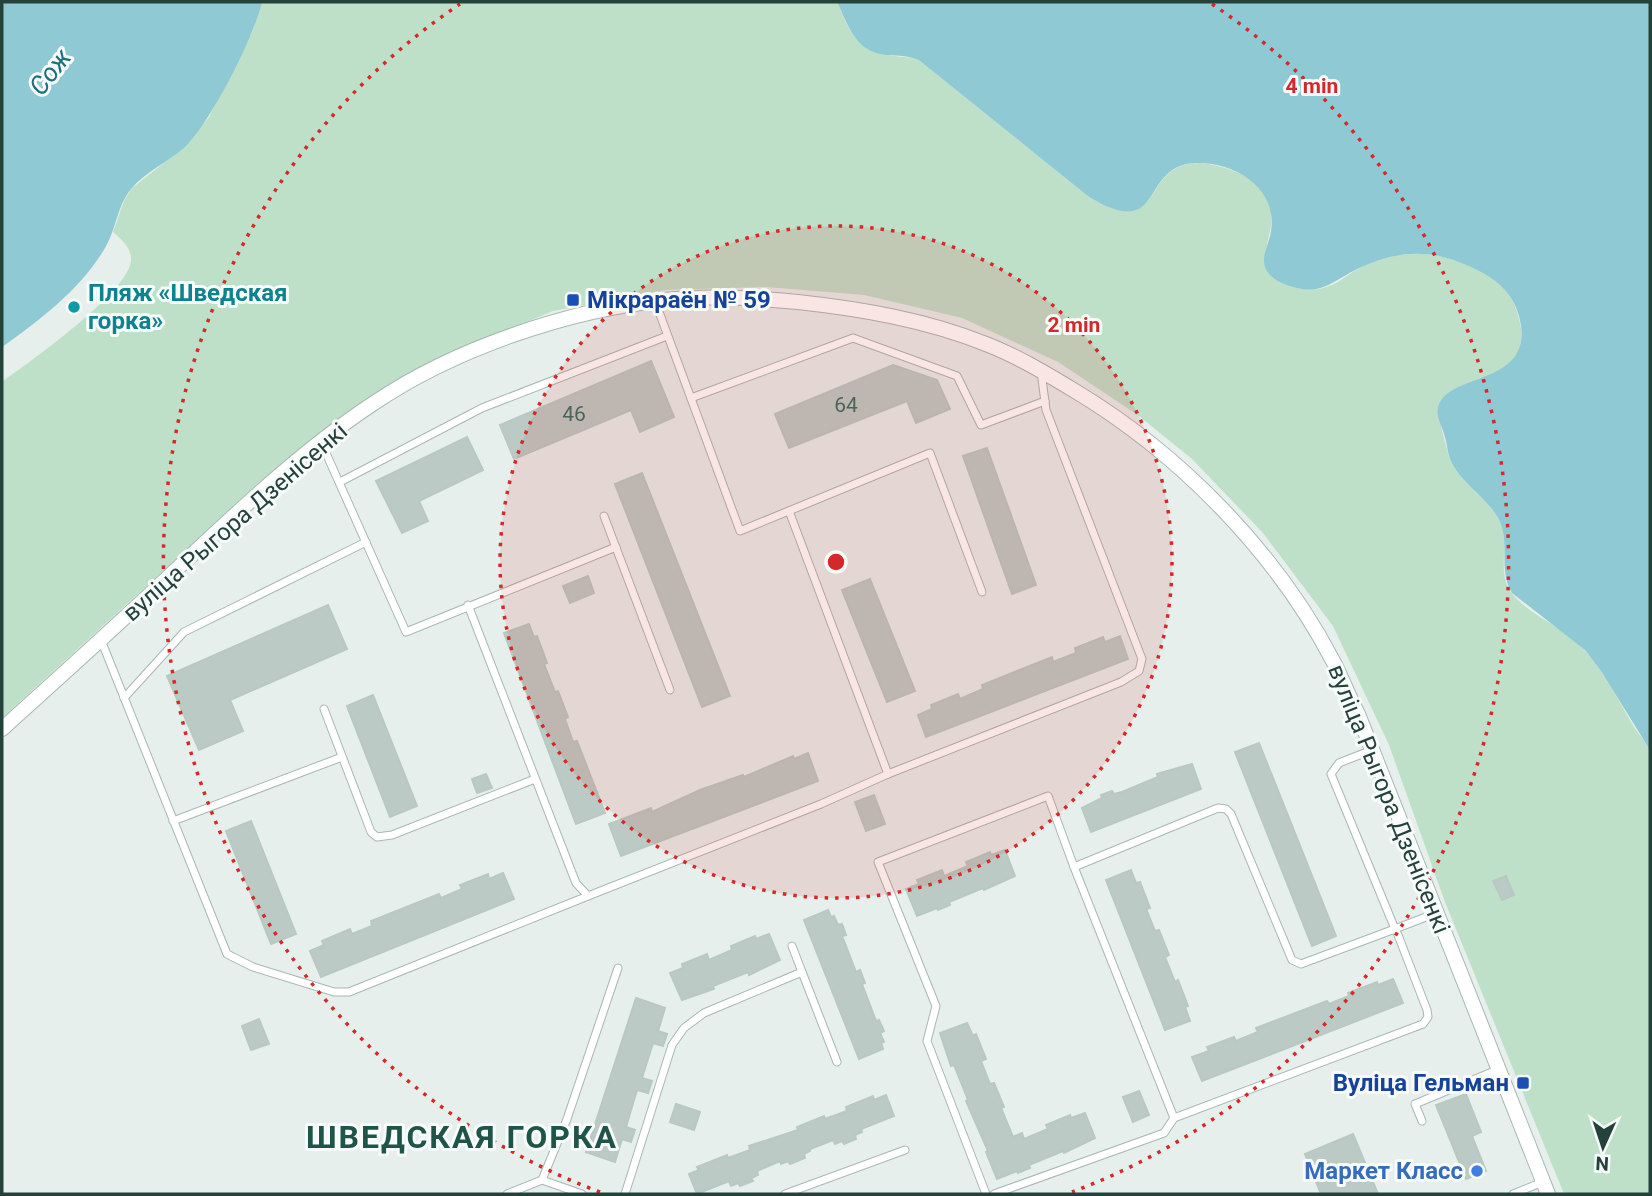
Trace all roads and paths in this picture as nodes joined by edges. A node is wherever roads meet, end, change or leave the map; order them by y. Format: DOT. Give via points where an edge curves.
graph roads {
  1 [pos="655,301"];
  2 [pos="667,336"];
  3 [pos="1041,370"];
  4 [pos="691,398"];
  5 [pos="1045,401"];
  6 [pos="321,441"];
  7 [pos="340,482"];
  8 [pos="789,511"];
  9 [pos="604,516"];
  10 [pos="366,542"];
  11 [pos="616,547"];
  12 [pos="982,592"];
  13 [pos="468,605"];
  14 [pos="101,640"];
  15 [pos="670,690"];
  16 [pos="124,698"];
  17 [pos="324,709"];
  18 [pos="2,729"];
  19 [pos="1372,750"];
  20 [pos="342,757"];
  21 [pos="888,774"];
  22 [pos="535,779"];
  23 [pos="173,821"];
  24 [pos="1074,867"];
  25 [pos="588,896"];
  26 [pos="1436,913"];
  27 [pos="1395,929"];
  28 [pos="792,946"];
  29 [pos="618,968"];
  30 [pos="802,972"];
  31 [pos="837,1062"];
  32 [pos="1497,1070"];
  33 [pos="1174,1118"];
  34 [pos="1422,1121"];
  35 [pos="905,1150"];
  36 [pos="542,1180"];
  37 [pos="1545,1188"];
  38 [pos="507,1194"];
  39 [pos="582,1194"];
  40 [pos="625,1194"];
  41 [pos="785,1194"];
  42 [pos="986,1194"];
  43 [pos="994,1194"];
  44 [pos="1513,1194"];
  1 -- 2 [label="lane"];
  1 -- 3 [label="street, вуліца Рыгора Дзенісенкі" via="765,299 855,308 936,327 987,344"];
  1 -- 6 [label="street, вуліца Рыгора Дзенісенкі" via="557,321 456,358 375,401"];
  2 -- 4 [label="lane"];
  2 -- 7 [label="lane" via="482,408"];
  3 -- 5 [label="lane"];
  3 -- 19 [label="street, вуліца Рыгора Дзенісенкі" via="1134,429 1187,474 1252,542 1332,659"];
  4 -- 5 [label="lane" via="853,338 957,376 981,425"];
  4 -- 8 [label="lane" via="740,531"];
  5 -- 21 [label="lane" via="1142,659 1139,671"];
  6 -- 7 [label="lane"];
  6 -- 14 [label="street, вуліца Рыгора Дзенісенкі"];
  7 -- 10 [label="lane"];
  8 -- 12 [label="lane" via="930,453"];
  8 -- 21 [label="lane"];
  9 -- 11 [label="lane"];
  10 -- 13 [label="lane" via="405,632"];
  10 -- 16 [label="lane" via="184,632"];
  11 -- 13 [label="lane"];
  11 -- 15 [label="lane"];
  13 -- 22 [label="lane"];
  14 -- 16 [label="lane"];
  14 -- 18 [label="street, вуліца Рыгора Дзенісенкі"];
  16 -- 23 [label="lane"];
  17 -- 20 [label="lane"];
  19 -- 26 [label="street, вуліца Рыгора Дзенісенкі"];
  19 -- 27 [label="lane" via="1339,763 1331,774"];
  20 -- 22 [label="lane" via="370,832 377,836 392,835"];
  20 -- 23 [label="lane"];
  21 -- 25 [label="lane"];
  22 -- 25 [label="lane" via="576,883"];
  23 -- 25 [label="lane" via="227,954 253,967 334,992 349,992"];
  24 -- 27 [label="lane" via="1218,808 1226,809 1292,960 1301,964"];
  24 -- 33 [label="lane"];
  24 -- 42 [label="lane" via="1048,796 878,862 936,1006 927,1041"];
  26 -- 27 [label="lane"];
  26 -- 32 [label="street, вуліца Рыгора Дзенісенкі"];
  27 -- 33 [label="lane" via="1427,1010 1423,1024"];
  28 -- 30 [label="lane"];
  29 -- 36 [label="lane"];
  30 -- 31 [label="lane"];
  30 -- 40 [label="lane" via="704,1013 684,1028 672,1045"];
  32 -- 34 [label="lane" via="1415,1104"];
  32 -- 37 [label="street, вуліца Рыгора Дзенісенкі"];
  33 -- 43 [label="lane" via="1164,1133"];
  35 -- 41 [label="lane"];
  36 -- 38 [label="lane"];
  36 -- 39 [label="lane"];
  37 -- 44 [label="lane"];
}
